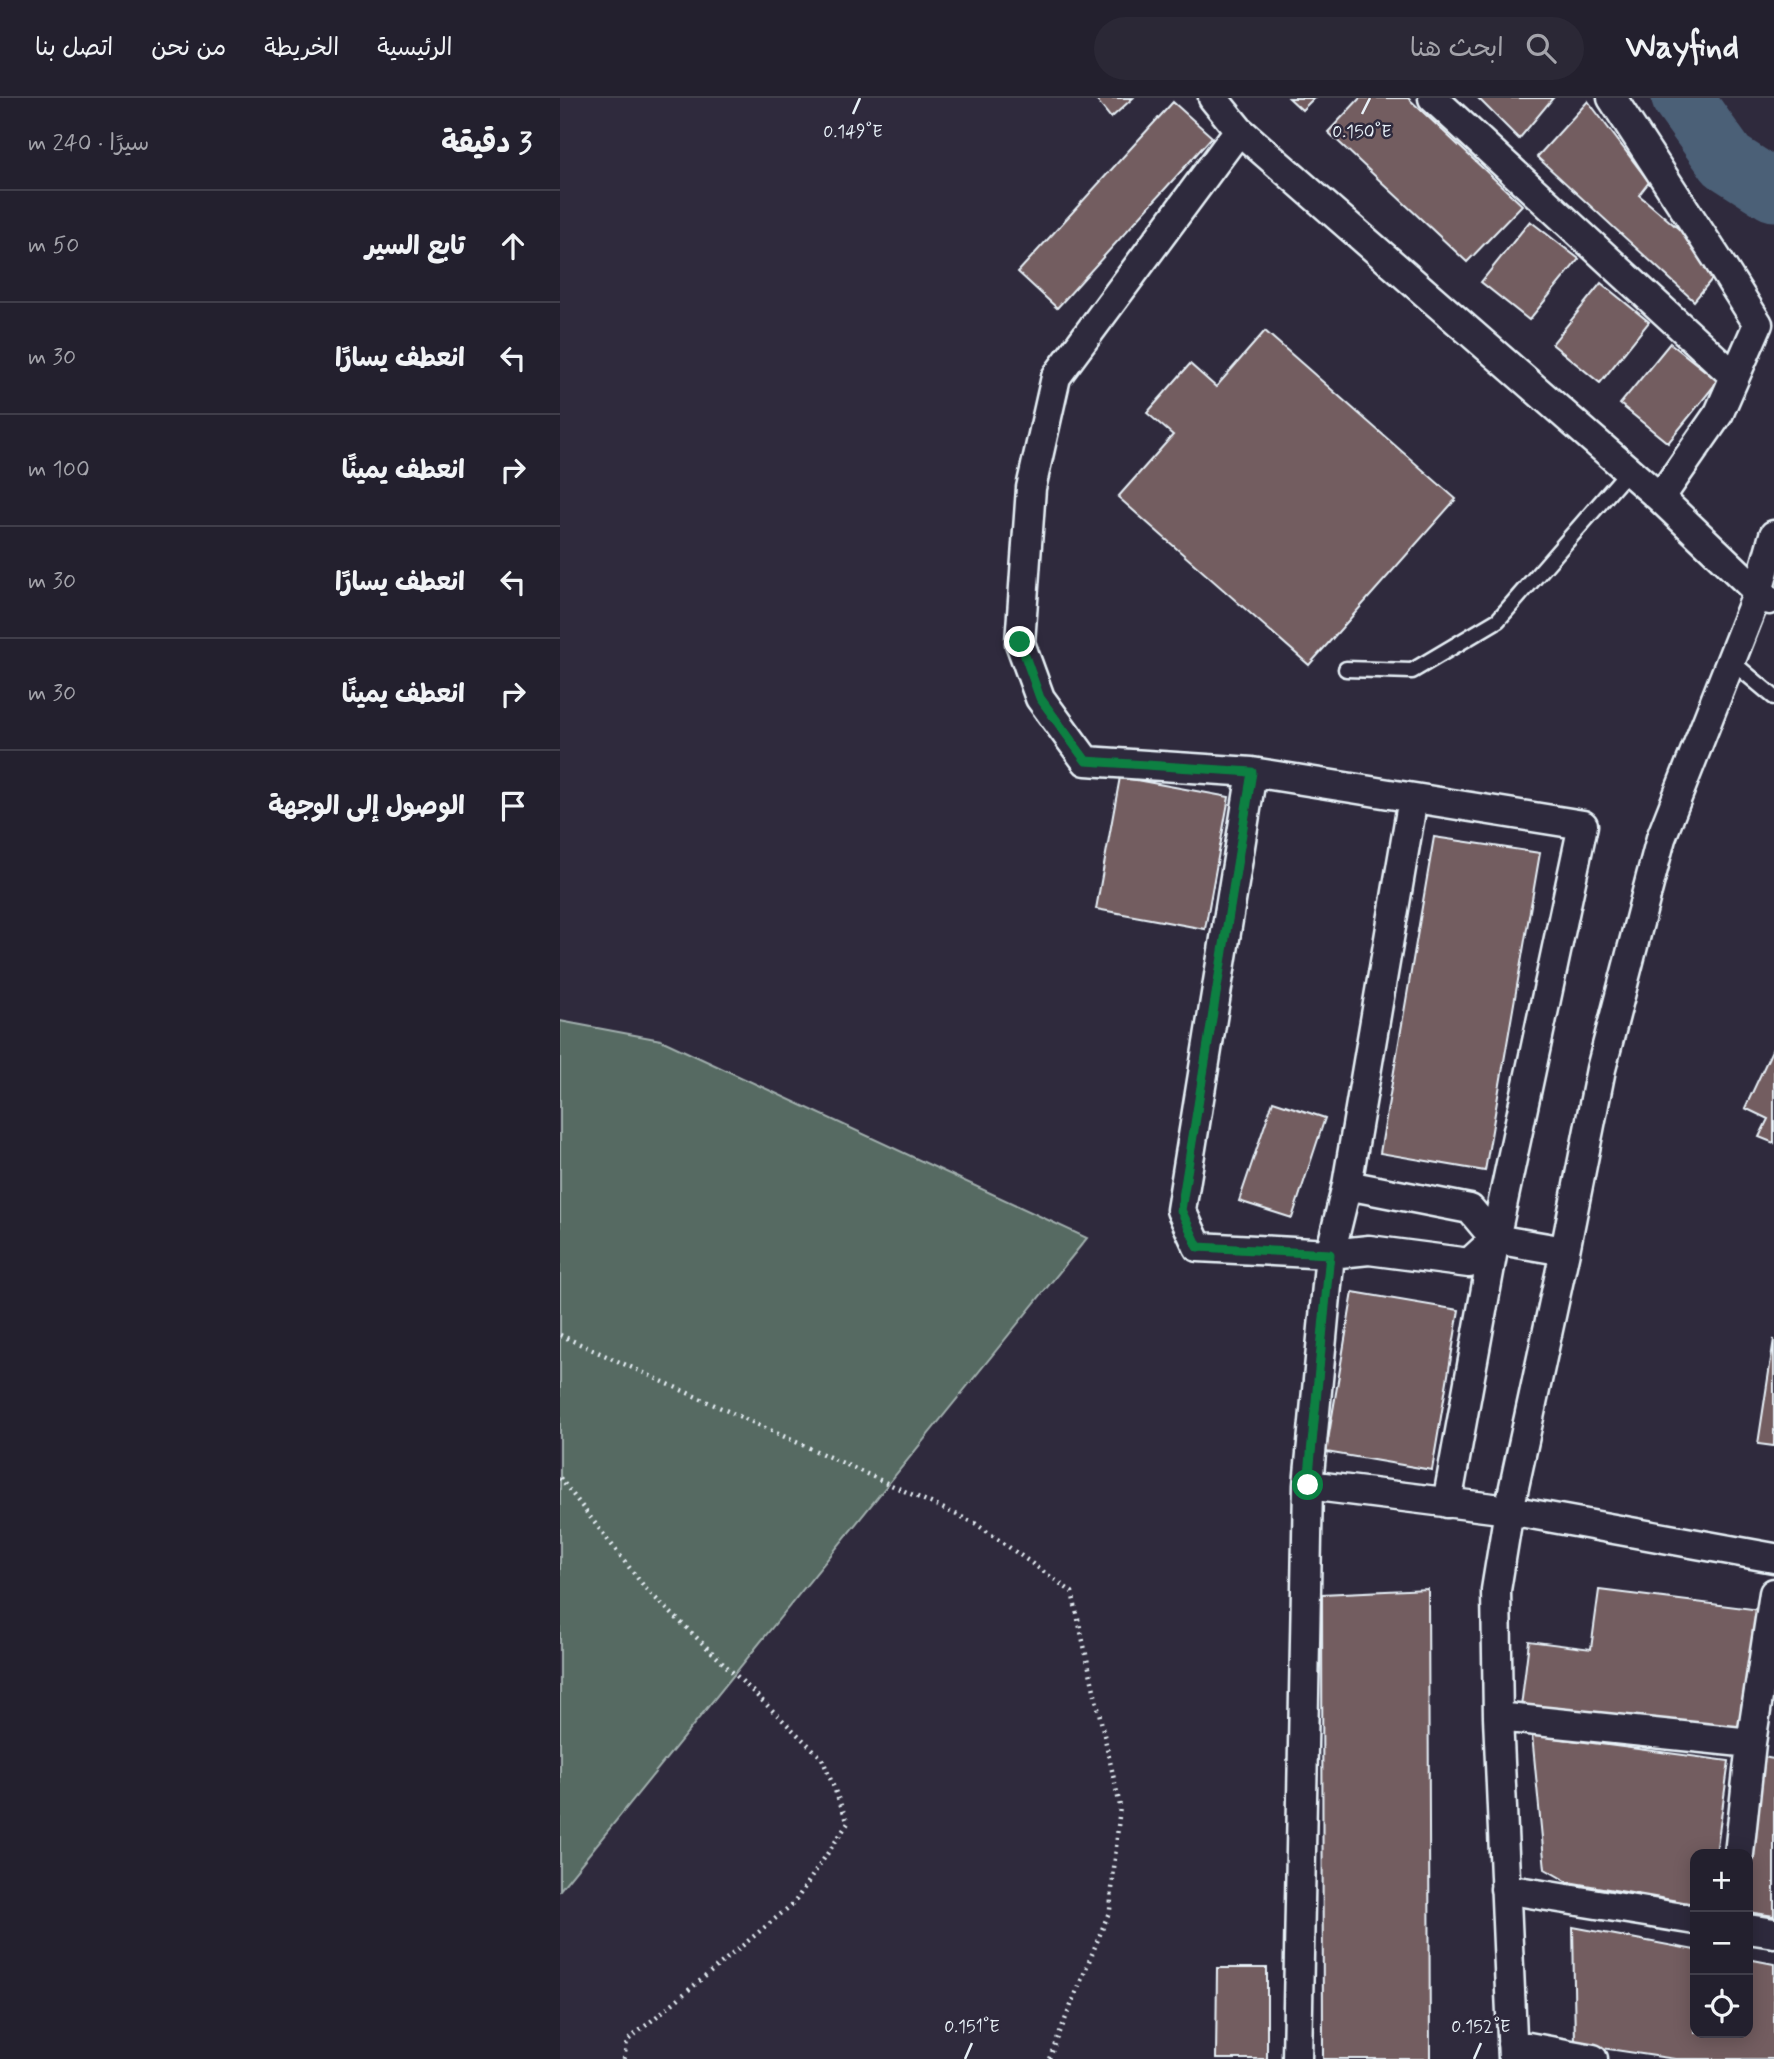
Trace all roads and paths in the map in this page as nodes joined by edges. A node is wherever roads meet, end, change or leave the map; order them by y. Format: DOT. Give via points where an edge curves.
graph roads {
  1 [pos="1213,98"];
  2 [pos="1433,98"];
  3 [pos="1612,98"];
  4 [pos="1239,130"];
  5 [pos="1734,376"];
  6 [pos="1629,470"];
  7 [pos="1660,498"];
  8 [pos="1774,535"];
  9 [pos="1766,598"];
  10 [pos="1731,661"];
  11 [pos="1346,669"];
  12 [pos="1774,697"];
  13 [pos="1252,772"];
  14 [pos="1413,798"];
  15 [pos="1347,1185"];
  16 [pos="1495,1239"];
  17 [pos="1564,1251"];
  18 [pos="1330,1254"];
  19 [pos="560,1335"];
  20 [pos="560,1478"];
  21 [pos="1308,1485"];
  22 [pos="1447,1503"];
  23 [pos="1509,1510"];
  24 [pos="1774,1558"];
  25 [pos="1774,1593"];
  26 [pos="1498,1717"];
  27 [pos="1751,1743"];
  28 [pos="1740,1849"];
  29 [pos="1505,1889"];
  30 [pos="1690,1919"];
  31 [pos="1753,1929"];
  32 [pos="1774,1933"];
  33 [pos="1513,2052"];
  34 [pos="624,2059"];
  35 [pos="1049,2059"];
  36 [pos="1297,2059"];
  37 [pos="1593,2059"];
  1 -- 4 [label="street"];
  2 -- 5 [label="street"];
  3 -- 5 [label="street" via="1758,324"];
  4 -- 6 [label="street"];
  4 -- 13 [label="street" via="1056,377 1031,488 1020,642 1040,698 1086,761"];
  5 -- 7 [label="street" via="1718,413"];
  6 -- 7 [label="street"];
  6 -- 11 [label="lane" via="1498,620 1412,671"];
  7 -- 9 [label="street"];
  8 -- 9 [label="street"];
  9 -- 10 [label="street"];
  10 -- 12 [label="lane"];
  10 -- 17 [label="street" via="1661,838 1601,1069"];
  13 -- 14 [label="street"];
  13 -- 18 [label="street" via="1181,1210 1198,1247"];
  14 -- 15 [label="street"];
  14 -- 16 [label="street" via="1583,825"];
  15 -- 16 [label="street" via="1470,1209"];
  15 -- 18 [label="street"];
  16 -- 17 [label="street"];
  16 -- 18 [label="street" via="1468,1264 1368,1250"];
  16 -- 22 [label="street"];
  17 -- 23 [label="street"];
  18 -- 21 [label="street"];
  19 -- 35 [label="path" via="975,1522 1072,1592 1120,1806 1110,1910"];
  20 -- 34 [label="path" via="646,1589 822,1758 848,1823 794,1903 628,2041"];
  21 -- 22 [label="street"];
  21 -- 36 [label="street"];
  22 -- 23 [label="street"];
  23 -- 24 [label="street"];
  23 -- 26 [label="street" via="1496,1590"];
  25 -- 27 [label="street"];
  26 -- 27 [label="street"];
  26 -- 29 [label="street"];
  27 -- 28 [label="street"];
  29 -- 30 [label="street"];
  29 -- 33 [label="street"];
  31 -- 32 [label="street"];
  33 -- 37 [label="street"];
}
